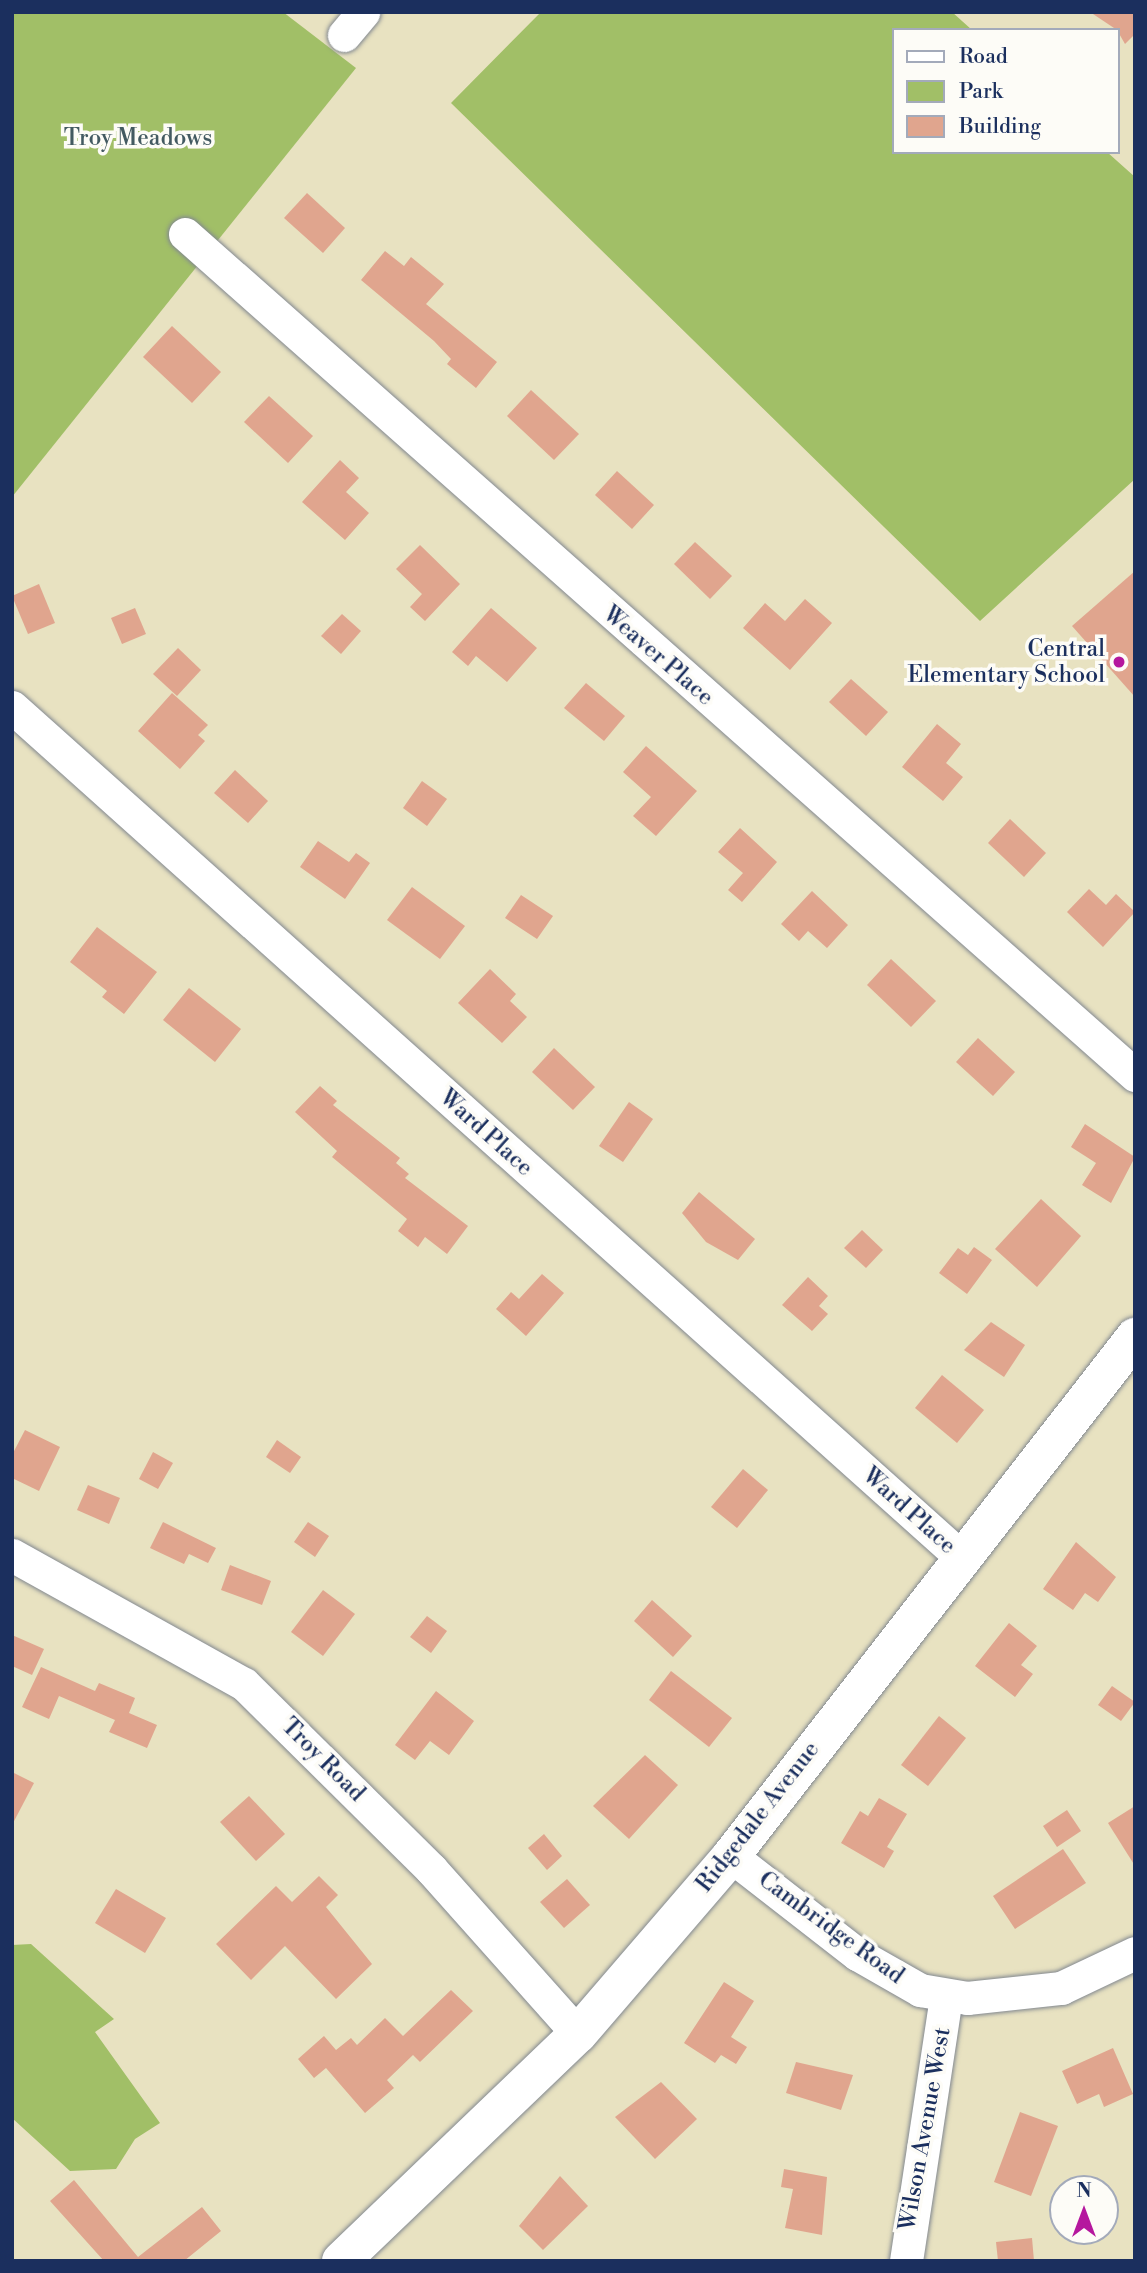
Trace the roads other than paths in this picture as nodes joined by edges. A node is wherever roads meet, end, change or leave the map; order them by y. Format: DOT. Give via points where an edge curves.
graph roads {
  1 [pos="185,234"];
  2 [pos="12,707"];
  3 [pos="1135,1075"];
  4 [pos="1135,1337"];
  5 [pos="12,1555"];
  6 [pos="961,1557"];
  7 [pos="731,1856"];
  8 [pos="1135,1953"];
  9 [pos="946,1996"];
  10 [pos="578,2035"];
  11 [pos="341,2261"];
  12 [pos="906,2261"];
  1 -- 3 [label="street, Weaver Place"];
  2 -- 6 [label="street, Ward Place"];
  4 -- 6 [label="main road, Ridgedale Avenue"];
  5 -- 10 [label="street, Troy Road" via="244,1684 431,1869"];
  6 -- 7 [label="main road, Ridgedale Avenue"];
  7 -- 9 [label="street, Cambridge Road" via="891,1978"];
  7 -- 10 [label="main road, Ridgedale Avenue"];
  8 -- 9 [label="street, Cambridge Road" via="1061,1988"];
  9 -- 12 [label="street, Wilson Avenue West"];
  10 -- 11 [label="main road, Ridgedale Avenue"];
}
